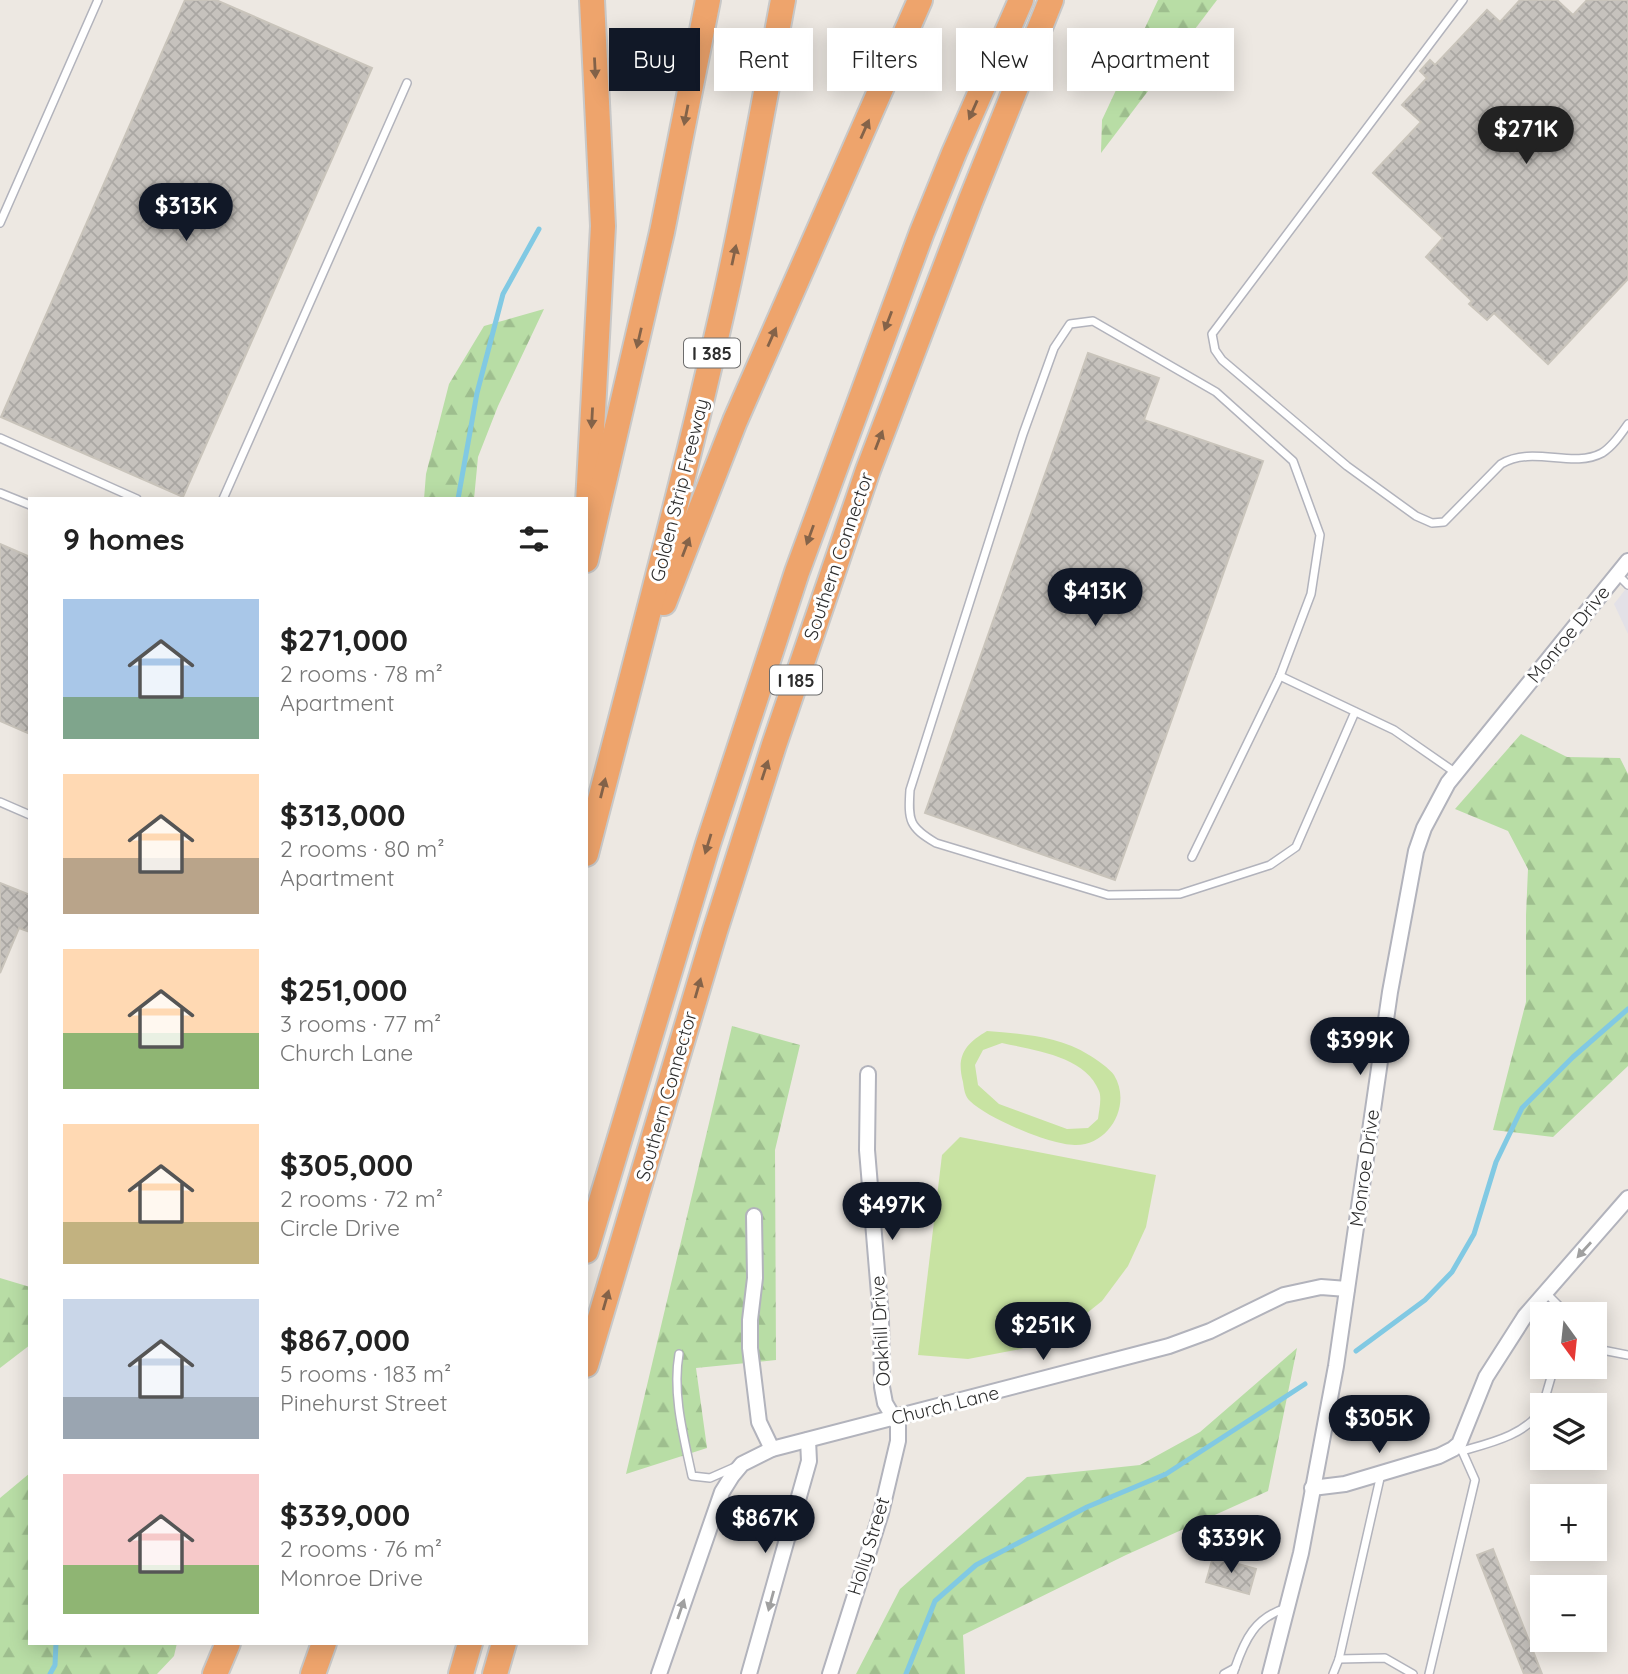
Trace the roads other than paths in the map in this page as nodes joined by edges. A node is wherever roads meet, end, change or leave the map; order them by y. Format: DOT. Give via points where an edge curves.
graph roads {
  1 [pos="98,0"];
  2 [pos="592,0"];
  3 [pos="708,0"];
  4 [pos="783,0"];
  5 [pos="920,0"];
  6 [pos="1463,0"];
  7 [pos="1020,1"];
  8 [pos="1049,4"];
  9 [pos="408,83"];
  10 [pos="0,223"];
  11 [pos="1628,424"];
  12 [pos="0,439"];
  13 [pos="0,493"];
  14 [pos="132,497"];
  15 [pos="224,497"];
  16 [pos="588,497"];
  17 [pos="28,504"];
  18 [pos="588,551"];
  19 [pos="1628,561"];
  20 [pos="1617,574"];
  21 [pos="1628,585"];
  22 [pos="1280,676"];
  23 [pos="625,702"];
  24 [pos="1355,712"];
  25 [pos="1456,773"];
  26 [pos="0,802"];
  27 [pos="28,814"];
  28 [pos="588,846"];
  29 [pos="1192,857"];
  30 [pos="868,1074"];
  31 [pos="1628,1198"];
  32 [pos="754,1216"];
  33 [pos="588,1244"];
  34 [pos="1347,1289"];
  35 [pos="1546,1293"];
  36 [pos="1555,1302"];
  37 [pos="1607,1351"];
  38 [pos="679,1354"];
  39 [pos="1628,1354"];
  40 [pos="588,1358"];
  41 [pos="895,1418"];
  42 [pos="1530,1424"];
  43 [pos="808,1440"];
  44 [pos="1460,1447"];
  45 [pos="772,1449"];
  46 [pos="742,1464"];
  47 [pos="1381,1473"];
  48 [pos="1312,1489"];
  49 [pos="1287,1608"];
  50 [pos="227,1645"];
  51 [pos="323,1645"];
  52 [pos="469,1645"];
  53 [pos="503,1645"];
  54 [pos="1339,1659"];
  55 [pos="1234,1671"];
  56 [pos="215,1674"];
  57 [pos="313,1674"];
  58 [pos="461,1674"];
  59 [pos="495,1674"];
  60 [pos="659,1674"];
  61 [pos="749,1674"];
  62 [pos="830,1674"];
  63 [pos="1224,1674"];
  64 [pos="1270,1674"];
  65 [pos="1333,1674"];
  66 [pos="1413,1674"];
  67 [pos="1429,1674"];
  1 -- 10 [label="lane"];
  2 -- 16 [label="highway, one-way" via="603,226"];
  3 -- 18 [label="highway, one-way" via="662,232"];
  23 -- 4 [label="highway, Golden Strip Freeway / I 385, one-way" via="726,293"];
  23 -- 5 [label="highway, one-way" via="735,421"];
  6 -- 11 [label="lane" via="1212,334 1215,350 1347,466 1432,523 1444,522 1510,458 1583,458 1602,453"];
  7 -- 33 [label="highway, Southern Connector / I 185, one-way" via="922,232 797,572 708,844"];
  40 -- 8 [label="highway, Southern Connector / I 185, one-way" via="778,732 868,470"];
  9 -- 15 [label="lane"];
  12 -- 14 [label="lane"];
  13 -- 17 [label="lane"];
  19 -- 20 [label="street, Monroe Drive"];
  20 -- 21 [label="lane"];
  20 -- 25 [label="street, Monroe Drive"];
  22 -- 24 [label="lane"];
  22 -- 24 [label="lane" via="1311,594 1320,535 1293,461 1216,392 1093,321 1070,324 1054,348 1023,434 910,790 908,818 918,832 936,843 1108,895 1180,894 1270,864 1296,847"];
  22 -- 29 [label="lane"];
  28 -- 23 [label="highway, Golden Strip Freeway / I 385, one-way"];
  24 -- 25 [label="lane" via="1394,730"];
  25 -- 34 [label="street, Monroe Drive" via="1424,828 1405,902"];
  26 -- 27 [label="lane"];
  30 -- 41 [label="street, Oakhill Drive" via="867,1150 882,1387"];
  31 -- 35 [label="street, one-way"];
  32 -- 45 [label="street" via="750,1348 760,1422"];
  34 -- 41 [label="street, Church Lane" via="1321,1287 1284,1295 1169,1346"];
  34 -- 48 [label="street, Monroe Drive"];
  35 -- 36 [label="lane"];
  35 -- 44 [label="street" via="1525,1316 1486,1377"];
  37 -- 39 [label="lane"];
  38 -- 46 [label="lane" via="676,1369 692,1476 710,1478"];
  41 -- 43 [label="street, Church Lane"];
  41 -- 62 [label="street, Holly Street" via="898,1441 881,1513"];
  42 -- 44 [label="lane" via="1489,1444"];
  43 -- 45 [label="street, Church Lane"];
  43 -- 61 [label="street, one-way" via="809,1461"];
  44 -- 47 [label="street"];
  44 -- 67 [label="lane" via="1475,1480"];
  45 -- 46 [label="street, Church Lane"];
  60 -- 46 [label="street, one-way" via="722,1492"];
  47 -- 48 [label="street"];
  47 -- 54 [label="lane"];
  48 -- 49 [label="street, Monroe Drive"];
  49 -- 55 [label="lane" via="1265,1617 1243,1645"];
  49 -- 64 [label="street, Monroe Drive"];
  50 -- 56 [label="highway"];
  51 -- 57 [label="highway"];
  52 -- 58 [label="highway"];
  53 -- 59 [label="highway"];
  54 -- 65 [label="lane"];
  54 -- 66 [label="lane" via="1385,1658"];
  55 -- 63 [label="lane"];
}
